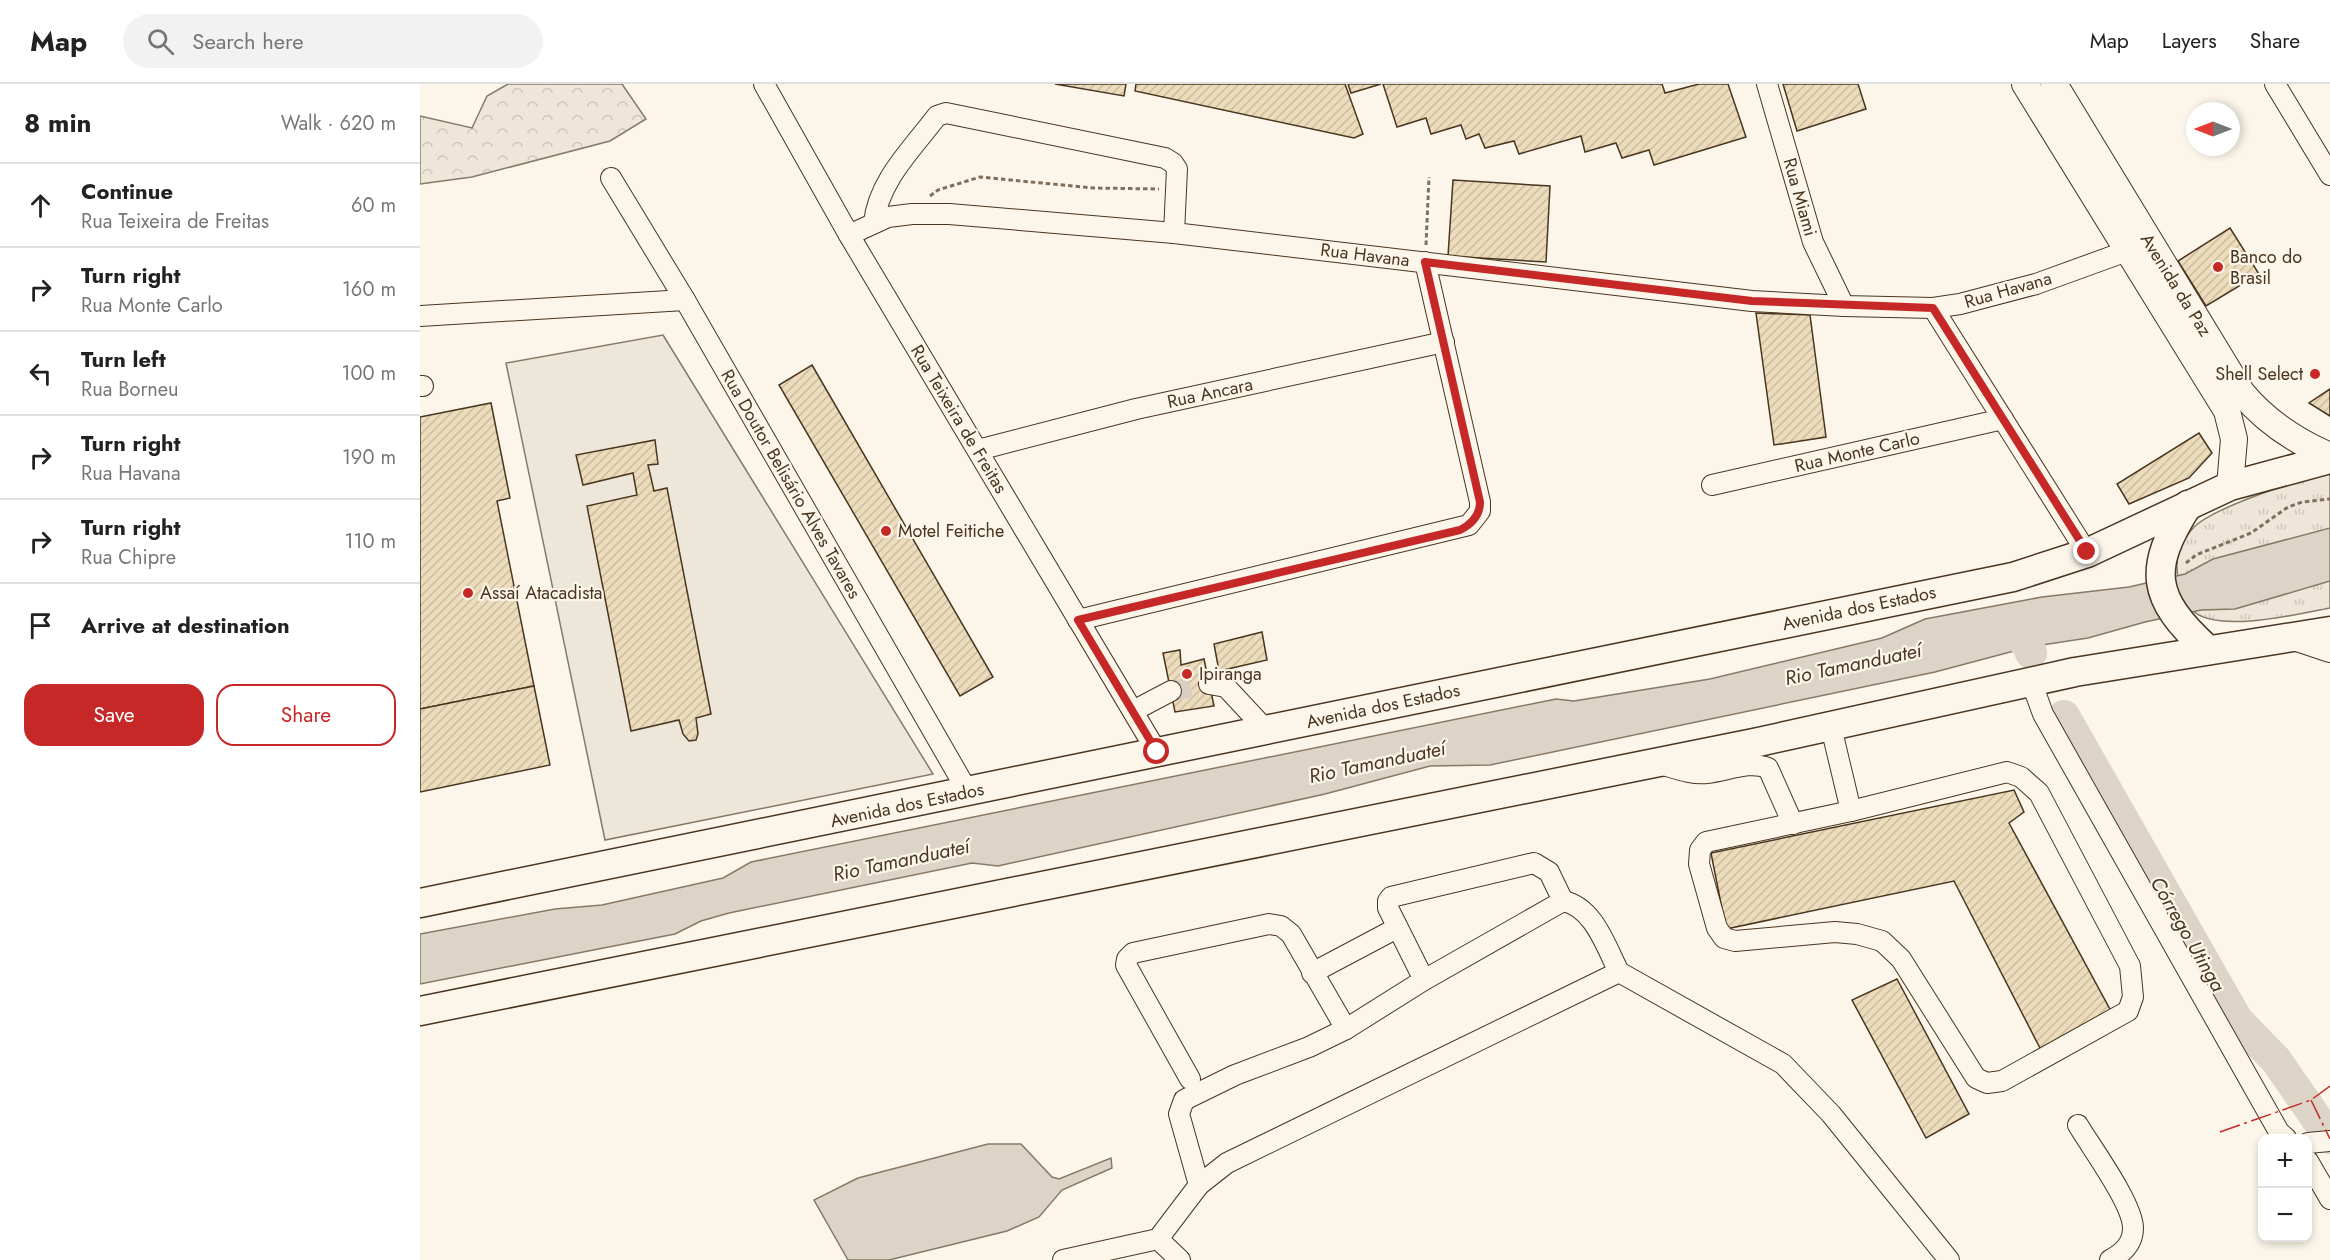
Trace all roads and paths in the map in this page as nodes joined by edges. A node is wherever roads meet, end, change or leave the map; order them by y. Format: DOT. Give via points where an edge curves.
graph roads {
  1 [pos="764,84"];
  2 [pos="1767,84"];
  3 [pos="2025,84"];
  4 [pos="2054,84"];
  5 [pos="2275,84"];
  6 [pos="2323,147"];
  7 [pos="2330,175"];
  8 [pos="1429,177"];
  9 [pos="611,178"];
  10 [pos="1176,189"];
  11 [pos="912,214"];
  12 [pos="874,223"];
  13 [pos="1174,233"];
  14 [pos="849,235"];
  15 [pos="2127,251"];
  16 [pos="1425,262"];
  17 [pos="685,300"];
  18 [pos="1844,306"];
  19 [pos="1933,308"];
  20 [pos="420,316"];
  21 [pos="1444,342"];
  22 [pos="2003,419"];
  23 [pos="978,450"];
  24 [pos="2330,458"];
  25 [pos="1712,485"];
  26 [pos="2230,486"];
  27 [pos="2330,499"];
  28 [pos="2188,505"];
  29 [pos="2087,552"];
  30 [pos="2161,569"];
  31 [pos="1078,620"];
  32 [pos="2330,632"];
  33 [pos="2297,638"];
  34 [pos="2206,649"];
  35 [pos="2330,649"];
  36 [pos="1209,684"];
  37 [pos="1170,691"];
  38 [pos="2034,692"];
  39 [pos="1133,711"];
  40 [pos="1831,727"];
  41 [pos="1266,730"];
  42 [pos="1157,752"];
  43 [pos="1657,763"];
  44 [pos="968,792"];
  45 [pos="1851,811"];
  46 [pos="1793,824"];
  47 [pos="1563,901"];
  48 [pos="420,903"];
  49 [pos="1397,928"];
  50 [pos="1619,972"];
  51 [pos="1312,973"];
  52 [pos="1424,980"];
  53 [pos="420,1011"];
  54 [pos="1346,1029"];
  55 [pos="1190,1079"];
  56 [pos="2078,1125"];
  57 [pos="2281,1134"];
  58 [pos="2312,1169"];
  59 [pos="1199,1185"];
  60 [pos="2330,1199"];
  61 [pos="1158,1239"];
  62 [pos="1176,1259"];
  63 [pos="1063,1260"];
  64 [pos="1950,1260"];
  65 [pos="2110,1260"];
  1 -- 14 [label="street, Rua Teixeira de Freitas"];
  2 -- 18 [label="street, Rua Miami" via="1813,242"];
  3 -- 15 [label="main road, Avenida da Paz"];
  4 -- 24 [label="main road, Avenida da Paz" via="2242,393 2276,426"];
  5 -- 6 [label="street"];
  6 -- 7 [label="street"];
  8 -- 16 [label="path"];
  9 -- 17 [label="street, Rua Doutor Belisário Alves Tavares"];
  10 -- 11 [label="path" via="1093,188 980,177 938,190 917,205"];
  10 -- 12 [label="street" via="1177,169 1165,158 941,113 894,172 876,206"];
  10 -- 13 [label="street"];
  11 -- 12 [label="street, Rua Havana"];
  11 -- 13 [label="street, Rua Havana"];
  12 -- 14 [label="street, Rua Havana"];
  13 -- 16 [label="street, Rua Havana"];
  14 -- 23 [label="street, Rua Teixeira de Freitas"];
  15 -- 19 [label="street, Rua Havana" via="2017,290"];
  15 -- 26 [label="main road, Avenida da Paz" via="2227,411 2234,439"];
  16 -- 18 [label="street, Rua Havana" via="1752,301"];
  16 -- 21 [label="street"];
  17 -- 20 [label="street"];
  17 -- 44 [label="street, Rua Doutor Belisário Alves Tavares"];
  18 -- 19 [label="street, Rua Havana"];
  19 -- 22 [label="street"];
  21 -- 23 [label="street, Rua Ancara" via="1136,408"];
  21 -- 31 [label="street" via="1480,502 1480,511 1460,530"];
  22 -- 25 [label="street, Rua Monte Carlo"];
  22 -- 29 [label="street"];
  23 -- 31 [label="street, Rua Teixeira de Freitas"];
  24 -- 26 [label="highway, Avenida dos Estados"];
  26 -- 28 [label="highway, Avenida dos Estados"];
  27 -- 30 [label="path" via="2302,502 2279,511 2251,533 2196,555 2180,567"];
  28 -- 29 [label="highway, Avenida dos Estados"];
  28 -- 30 [label="highway" via="2171,532"];
  29 -- 41 [label="highway, Avenida dos Estados" via="2013,577"];
  30 -- 34 [label="highway" via="2164,598 2175,617"];
  31 -- 39 [label="street, Rua Teixeira de Freitas"];
  32 -- 33 [label="highway"];
  33 -- 34 [label="highway"];
  33 -- 35 [label="main road"];
  34 -- 38 [label="highway"];
  36 -- 41 [label="street" via="1226,687"];
  37 -- 39 [label="street"];
  38 -- 40 [label="highway"];
  38 -- 57 [label="street"];
  39 -- 42 [label="street, Rua Teixeira de Freitas"];
  40 -- 43 [label="highway"];
  40 -- 45 [label="street"];
  41 -- 42 [label="highway, Avenida dos Estados"];
  42 -- 44 [label="highway, Avenida dos Estados"];
  43 -- 46 [label="street" via="1705,773 1759,764 1768,768"];
  43 -- 53 [label="highway"];
  44 -- 48 [label="highway, Avenida dos Estados"];
  45 -- 46 [label="street"];
  45 -- 46 [label="street" via="2007,772 2021,777 2039,793 2130,966 2133,997 2128,1011 2002,1081 1988,1083 1976,1078 1901,959 1882,941 1835,932 1746,941 1724,938 1717,928 1699,864 1700,850 1706,842"];
  47 -- 49 [label="street" via="1549,872 1534,863 1391,897 1388,908"];
  47 -- 50 [label="street" via="1576,904 1590,918"];
  47 -- 52 [label="street"];
  49 -- 51 [label="street"];
  49 -- 52 [label="street"];
  50 -- 59 [label="street" via="1227,1163"];
  50 -- 64 [label="street" via="1783,1064 1832,1114"];
  51 -- 54 [label="street"];
  51 -- 55 [label="street" via="1291,934 1281,926 1269,924 1133,953 1126,965"];
  52 -- 54 [label="street"];
  54 -- 59 [label="street" via="1184,1100 1179,1114"];
  56 -- 65 [label="street" via="2125,1202 2133,1227 2129,1246"];
  58 -- 60 [label="street"];
  59 -- 61 [label="street"];
  61 -- 62 [label="street"];
  61 -- 63 [label="street"];
}
